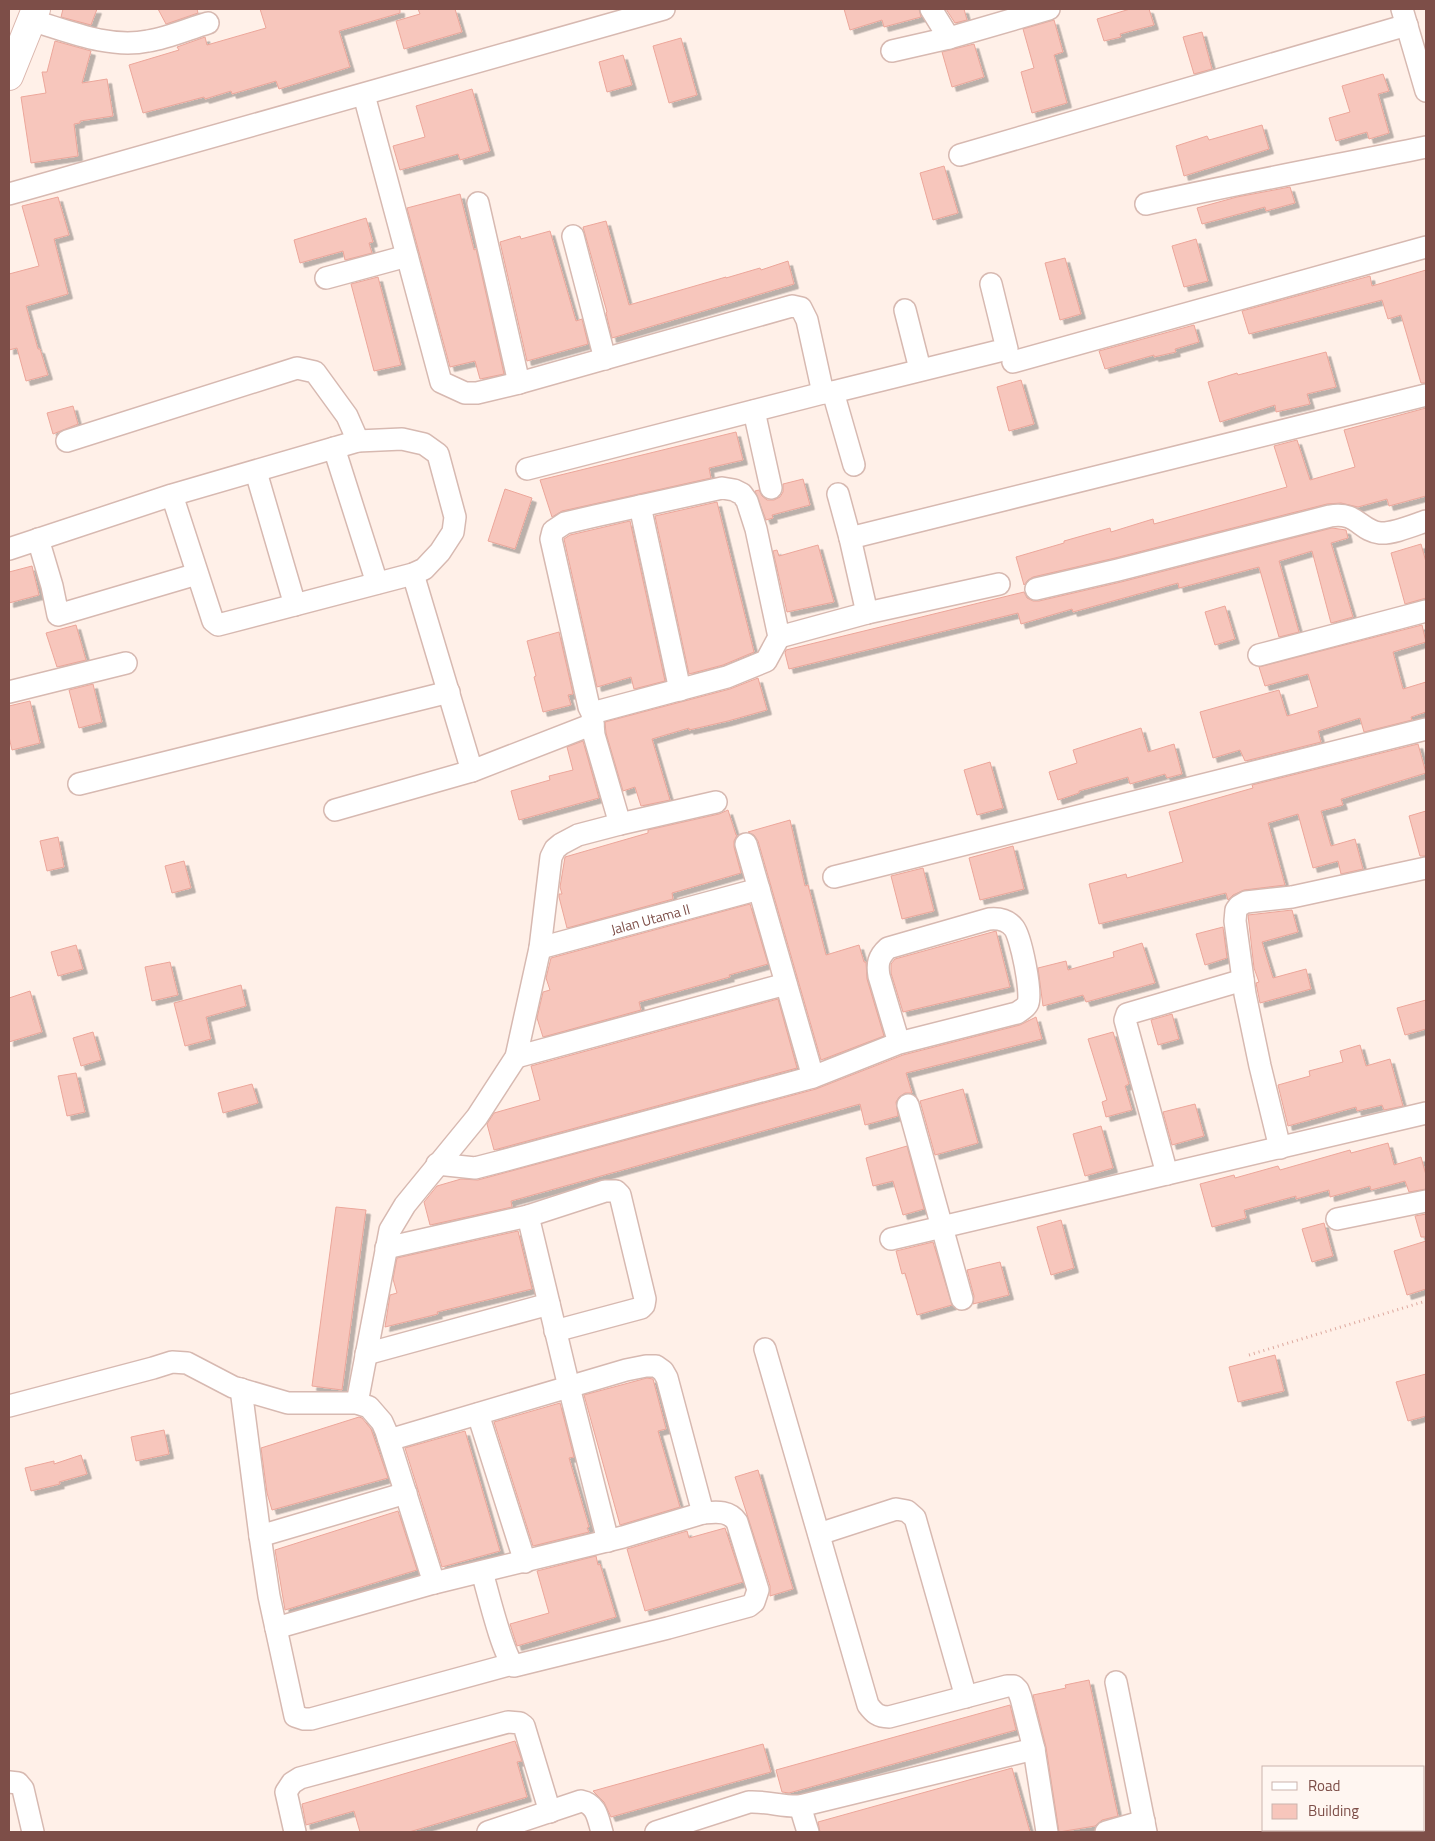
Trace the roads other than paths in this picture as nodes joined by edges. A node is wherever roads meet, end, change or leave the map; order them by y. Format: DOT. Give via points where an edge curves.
graph roads {
  1 [pos="664,9"];
  2 [pos="931,9"];
  3 [pos="1049,9"];
  4 [pos="33,14"];
  5 [pos="1405,17"];
  6 [pos="208,23"];
  7 [pos="949,38"];
  8 [pos="892,51"];
  9 [pos="9,76"];
  10 [pos="1426,91"];
  11 [pos="364,95"];
  12 [pos="1426,147"];
  13 [pos="960,155"];
  14 [pos="9,194"];
  15 [pos="478,203"];
  16 [pos="1146,204"];
  17 [pos="574,236"];
  18 [pos="1426,247"];
  19 [pos="407,256"];
  20 [pos="326,278"];
  21 [pos="991,284"];
  22 [pos="905,310"];
  23 [pos="605,359"];
  24 [pos="1013,362"];
  25 [pos="920,369"];
  26 [pos="519,383"];
  27 [pos="828,393"];
  28 [pos="1426,395"];
  29 [pos="754,411"];
  30 [pos="67,441"];
  31 [pos="358,441"];
  32 [pos="334,448"];
  33 [pos="854,465"];
  34 [pos="527,469"];
  35 [pos="256,472"];
  36 [pos="771,488"];
  37 [pos="838,494"];
  38 [pos="172,495"];
  39 [pos="640,506"];
  40 [pos="1426,521"];
  41 [pos="850,538"];
  42 [pos="38,539"];
  43 [pos="9,549"];
  44 [pos="197,574"];
  45 [pos="412,574"];
  46 [pos="377,583"];
  47 [pos="999,584"];
  48 [pos="1036,589"];
  49 [pos="295,605"];
  50 [pos="1426,611"];
  51 [pos="866,613"];
  52 [pos="778,638"];
  53 [pos="1259,655"];
  54 [pos="126,663"];
  55 [pos="680,690"];
  56 [pos="9,692"];
  57 [pos="449,692"];
  58 [pos="593,718"];
  59 [pos="1426,728"];
  60 [pos="472,771"];
  61 [pos="79,784"];
  62 [pos="716,802"];
  63 [pos="335,810"];
  64 [pos="620,824"];
  65 [pos="746,844"];
  66 [pos="1426,868"];
  67 [pos="834,877"];
  68 [pos="759,889"];
  69 [pos="540,948"];
  70 [pos="1243,980"];
  71 [pos="786,984"];
  72 [pos="899,1043"];
  73 [pos="516,1056"];
  74 [pos="813,1077"];
  75 [pos="908,1105"];
  76 [pos="1426,1113"];
  77 [pos="1280,1148"];
  78 [pos="436,1164"];
  79 [pos="1167,1174"];
  80 [pos="1426,1201"];
  81 [pos="528,1216"];
  82 [pos="1337,1219"];
  83 [pos="942,1226"];
  84 [pos="891,1239"];
  85 [pos="386,1248"];
  86 [pos="962,1299"];
  87 [pos="549,1304"];
  88 [pos="555,1330"];
  89 [pos="765,1349"];
  90 [pos="366,1354"];
  91 [pos="569,1387"];
  92 [pos="241,1390"];
  93 [pos="357,1404"];
  94 [pos="9,1406"];
  95 [pos="478,1414"];
  96 [pos="389,1440"];
  97 [pos="406,1493"];
  98 [pos="704,1513"];
  99 [pos="819,1534"];
  100 [pos="260,1536"];
  101 [pos="608,1540"];
  102 [pos="525,1562"];
  103 [pos="482,1572"];
  104 [pos="434,1583"];
  105 [pos="276,1628"];
  106 [pos="512,1664"];
  107 [pos="1116,1682"];
  108 [pos="966,1697"];
  109 [pos="1034,1749"];
  110 [pos="9,1782"];
  111 [pos="800,1806"];
  112 [pos="550,1812"];
  113 [pos="1145,1826"];
  114 [pos="33,1832"];
  115 [pos="296,1832"];
  116 [pos="488,1832"];
  117 [pos="602,1832"];
  118 [pos="656,1832"];
  119 [pos="808,1832"];
  120 [pos="1047,1832"];
  121 [pos="1106,1832"];
  1 -- 11 [label="street"];
  2 -- 7 [label="street"];
  3 -- 7 [label="street"];
  4 -- 6 [label="street" via="99,40 121,44 149,41"];
  4 -- 9 [label="street"];
  5 -- 10 [label="street"];
  5 -- 13 [label="street"];
  7 -- 8 [label="street"];
  11 -- 14 [label="street"];
  11 -- 19 [label="street"];
  12 -- 16 [label="street"];
  15 -- 26 [label="street"];
  17 -- 23 [label="street"];
  18 -- 24 [label="street"];
  19 -- 20 [label="street"];
  19 -- 26 [label="street" via="441,382 465,393"];
  21 -- 25 [label="street" via="1007,348"];
  22 -- 25 [label="street"];
  23 -- 26 [label="street"];
  23 -- 27 [label="street" via="792,306 801,308 807,320"];
  25 -- 27 [label="street"];
  27 -- 29 [label="street"];
  27 -- 33 [label="street"];
  28 -- 41 [label="street"];
  29 -- 34 [label="street"];
  29 -- 36 [label="street"];
  30 -- 31 [label="street" via="297,368 315,372 347,416"];
  31 -- 32 [label="street"];
  31 -- 45 [label="street" via="402,440 424,444 438,454 455,517 453,532 424,569"];
  32 -- 35 [label="street"];
  32 -- 46 [label="street"];
  35 -- 38 [label="street"];
  35 -- 49 [label="street"];
  37 -- 41 [label="street"];
  38 -- 42 [label="street"];
  38 -- 44 [label="street"];
  39 -- 52 [label="street" via="722,488 742,494 756,529"];
  39 -- 55 [label="street"];
  39 -- 58 [label="street" via="565,523 553,531 551,539"];
  40 -- 48 [label="street" via="1379,533 1340,514"];
  41 -- 51 [label="street"];
  42 -- 43 [label="street"];
  42 -- 44 [label="street" via="58,615"];
  44 -- 49 [label="street" via="213,621 218,625"];
  45 -- 46 [label="street"];
  45 -- 57 [label="street"];
  46 -- 49 [label="street"];
  47 -- 51 [label="street"];
  50 -- 53 [label="street"];
  51 -- 52 [label="street"];
  52 -- 55 [label="street" via="766,661 727,677"];
  54 -- 56 [label="street"];
  55 -- 58 [label="street"];
  57 -- 60 [label="street"];
  57 -- 61 [label="street"];
  58 -- 60 [label="street"];
  58 -- 64 [label="street" via="594,735"];
  59 -- 67 [label="street"];
  60 -- 63 [label="street"];
  62 -- 64 [label="street"];
  64 -- 69 [label="street" via="578,835 554,849"];
  65 -- 68 [label="street"];
  66 -- 70 [label="street" via="1292,897 1246,902 1239,906 1234,915"];
  68 -- 69 [label="street, Jalan Utama ll"];
  68 -- 71 [label="street"];
  69 -- 73 [label="street"];
  70 -- 77 [label="street"];
  70 -- 79 [label="street" via="1128,1014 1125,1020"];
  71 -- 73 [label="street"];
  71 -- 74 [label="street"];
  72 -- 72 [label="street" via="879,976 880,956 888,948 989,919 1006,921 1013,926 1020,942 1030,995 1026,1007 1017,1013"];
  72 -- 74 [label="street"];
  73 -- 78 [label="street" via="478,1117"];
  74 -- 78 [label="street" via="475,1168"];
  75 -- 83 [label="street"];
  76 -- 77 [label="street"];
  77 -- 79 [label="street"];
  78 -- 85 [label="street" via="405,1204 390,1230"];
  79 -- 83 [label="street"];
  80 -- 82 [label="street"];
  81 -- 85 [label="street"];
  81 -- 87 [label="street"];
  81 -- 88 [label="street" via="605,1191 616,1191 620,1195 645,1299 641,1308"];
  83 -- 84 [label="street"];
  83 -- 86 [label="street"];
  85 -- 90 [label="street"];
  87 -- 88 [label="street"];
  87 -- 90 [label="street"];
  88 -- 91 [label="street"];
  89 -- 99 [label="street"];
  90 -- 93 [label="street"];
  91 -- 95 [label="street"];
  91 -- 98 [label="street" via="626,1370 660,1367 667,1378"];
  91 -- 101 [label="street"];
  92 -- 93 [label="street" via="288,1403"];
  92 -- 94 [label="street" via="187,1363 172,1362"];
  92 -- 100 [label="street"];
  93 -- 96 [label="street" via="369,1407 378,1417"];
  95 -- 96 [label="street"];
  95 -- 102 [label="street"];
  96 -- 97 [label="street"];
  97 -- 100 [label="street"];
  97 -- 104 [label="street"];
  98 -- 101 [label="street"];
  98 -- 106 [label="street" via="733,1516 758,1590 752,1605 517,1666"];
  99 -- 108 [label="street" via="868,1705 874,1713 889,1717"];
  99 -- 108 [label="street" via="896,1509 907,1511 915,1518"];
  100 -- 105 [label="street"];
  101 -- 102 [label="street"];
  102 -- 103 [label="street"];
  103 -- 104 [label="street"];
  103 -- 106 [label="street"];
  104 -- 105 [label="street"];
  105 -- 106 [label="street" via="295,1716 304,1719"];
  107 -- 113 [label="street"];
  108 -- 109 [label="street" via="1014,1686 1021,1698"];
  109 -- 111 [label="street"];
  109 -- 120 [label="street"];
  110 -- 114 [label="street" via="23,1789"];
  111 -- 118 [label="street" via="749,1802"];
  111 -- 119 [label="street"];
  112 -- 115 [label="street" via="524,1726 520,1722 508,1722 300,1778 286,1792"];
  112 -- 116 [label="street"];
  112 -- 117 [label="street" via="582,1801 589,1803 595,1808"];
  113 -- 121 [label="street"];
}
